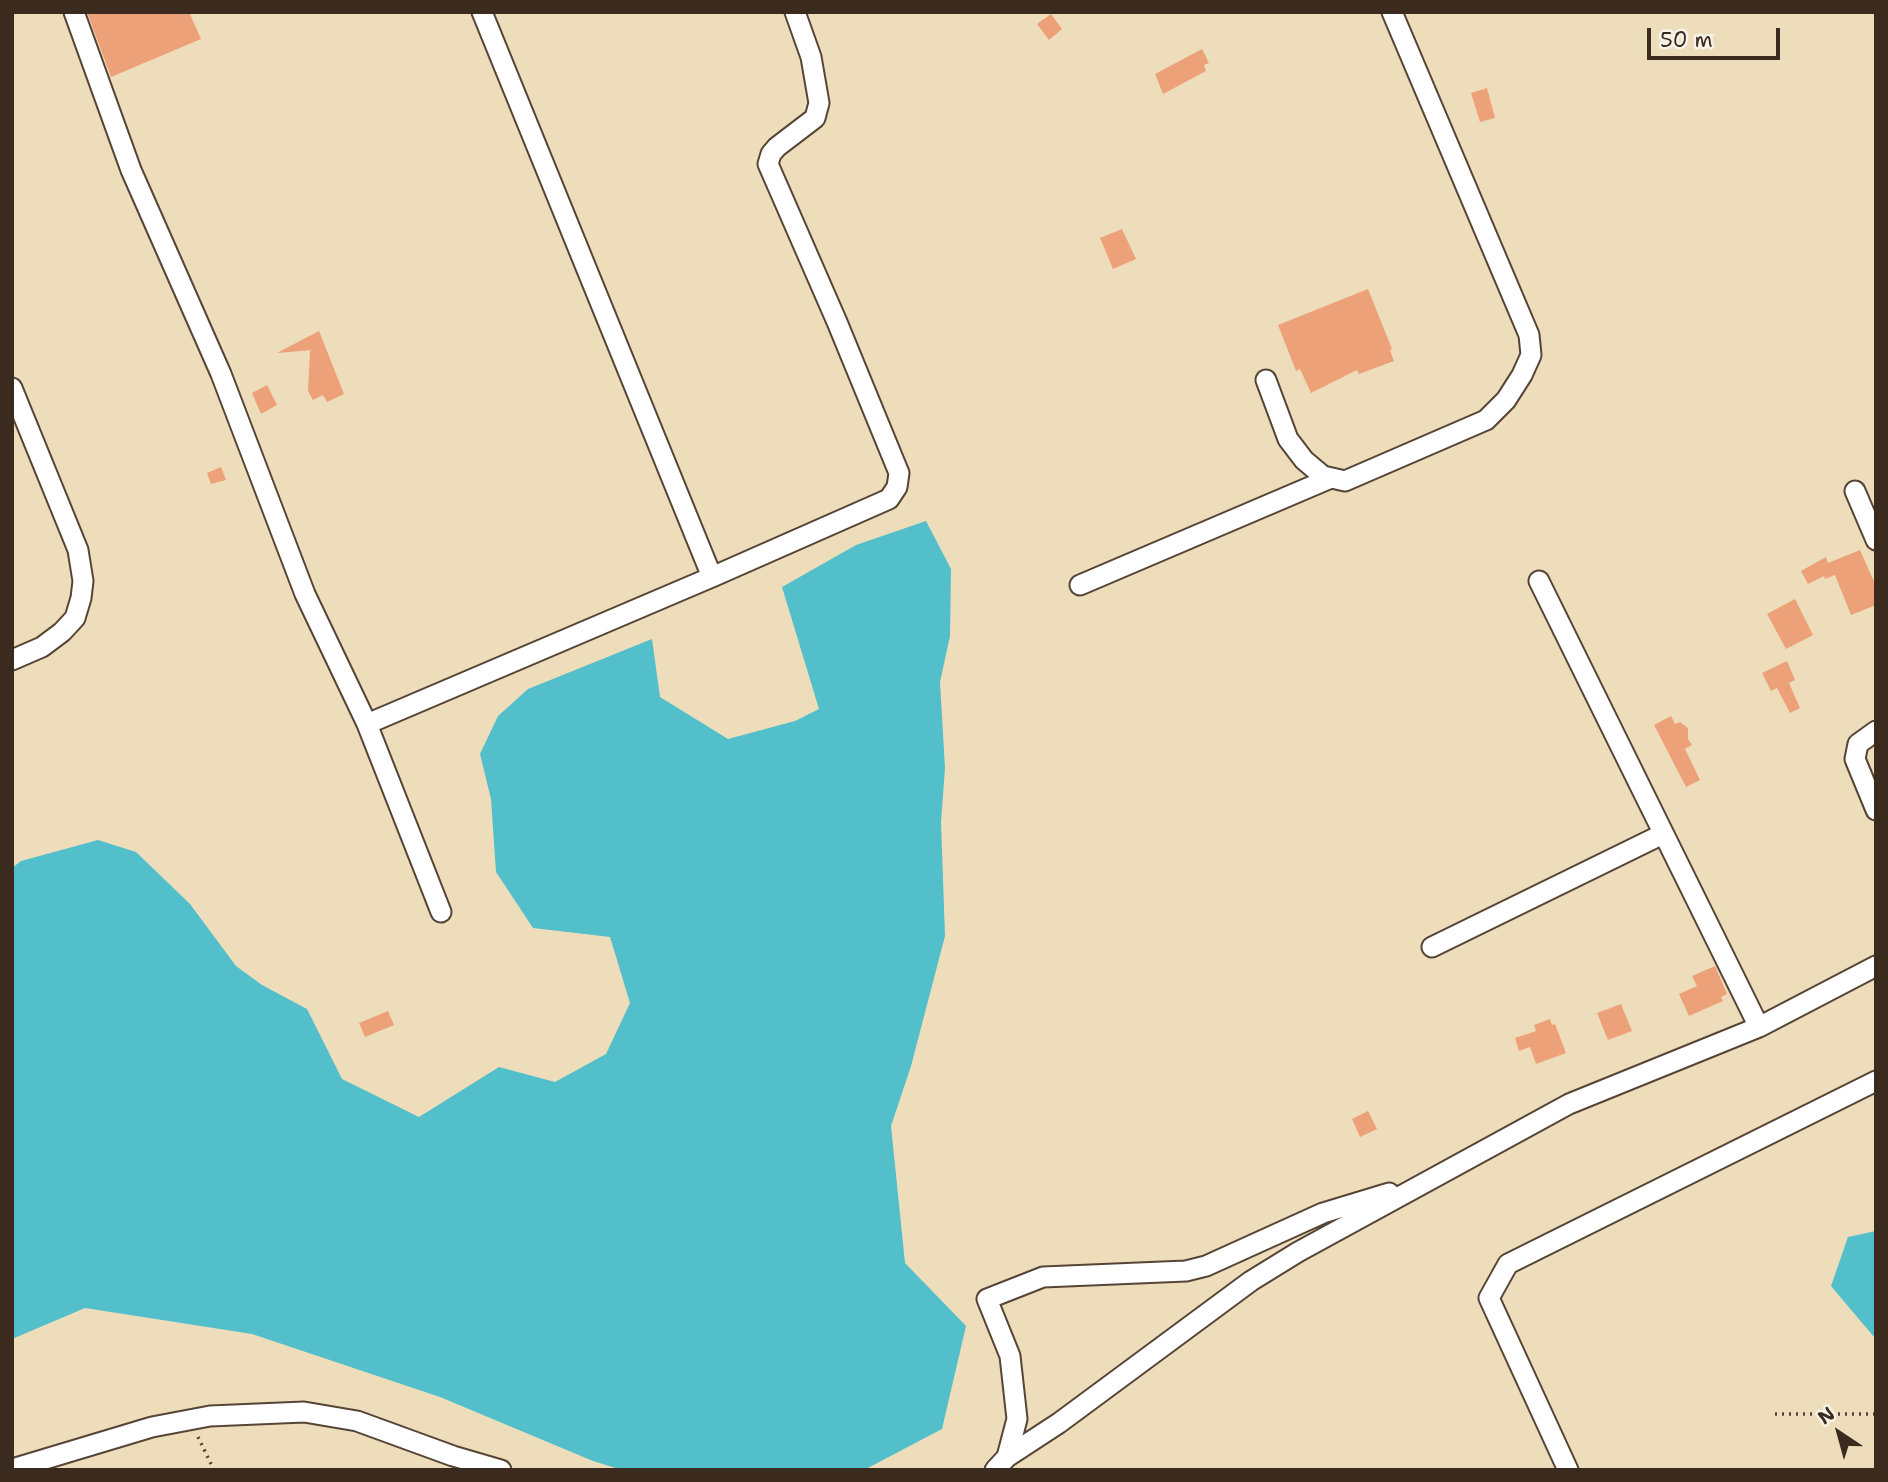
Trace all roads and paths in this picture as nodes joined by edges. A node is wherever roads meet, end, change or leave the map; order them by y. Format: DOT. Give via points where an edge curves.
graph roads {
  1 [pos="74,12"];
  2 [pos="482,12"];
  3 [pos="795,12"];
  4 [pos="1392,12"];
  5 [pos="1266,380"];
  6 [pos="12,388"];
  7 [pos="1331,478"];
  8 [pos="1855,491"];
  9 [pos="1876,540"];
  10 [pos="712,577"];
  11 [pos="1539,581"];
  12 [pos="1080,585"];
  13 [pos="12,660"];
  14 [pos="367,724"];
  15 [pos="1876,731"];
  16 [pos="1876,810"];
  17 [pos="1663,834"];
  18 [pos="441,912"];
  19 [pos="1432,947"];
  20 [pos="1876,966"];
  21 [pos="1759,1027"];
  22 [pos="1876,1081"];
  23 [pos="1427,1182"];
  24 [pos="1775,1414"];
  25 [pos="1876,1414"];
  26 [pos="189,1420"];
  27 [pos="1001,1464"];
  28 [pos="12,1469"];
  29 [pos="214,1470"];
  30 [pos="500,1470"];
  31 [pos="1567,1470"];
  1 -- 14 [label="street" via="131,170 221,374 305,594"];
  2 -- 10 [label="street"];
  3 -- 10 [label="street" via="811,57 819,103 815,118 778,148 768,164 899,473 897,487 889,499"];
  4 -- 7 [label="street" via="1529,335 1531,355 1506,400 1486,420 1345,481"];
  5 -- 7 [label="street" via="1288,439 1304,460"];
  6 -- 13 [label="street" via="78,550 83,581 75,618 42,647"];
  7 -- 12 [label="street"];
  8 -- 9 [label="street"];
  10 -- 14 [label="street"];
  11 -- 17 [label="street"];
  14 -- 18 [label="street"];
  15 -- 16 [label="street" via="1858,744 1855,759"];
  17 -- 19 [label="street"];
  17 -- 21 [label="street"];
  20 -- 21 [label="street"];
  21 -- 23 [label="street" via="1569,1104"];
  22 -- 31 [label="street" via="1508,1264 1489,1298"];
  23 -- 27 [label="street" via="1251,1281"];
  23 -- 27 [label="street" via="1323,1213 1196,1269 1042,1277 987,1298 1010,1356 1016,1396 1017,1419"];
  24 -- 25 [label="path"];
  26 -- 28 [label="street"];
  26 -- 29 [label="path"];
  26 -- 30 [label="street" via="304,1412 357,1421"];
}
